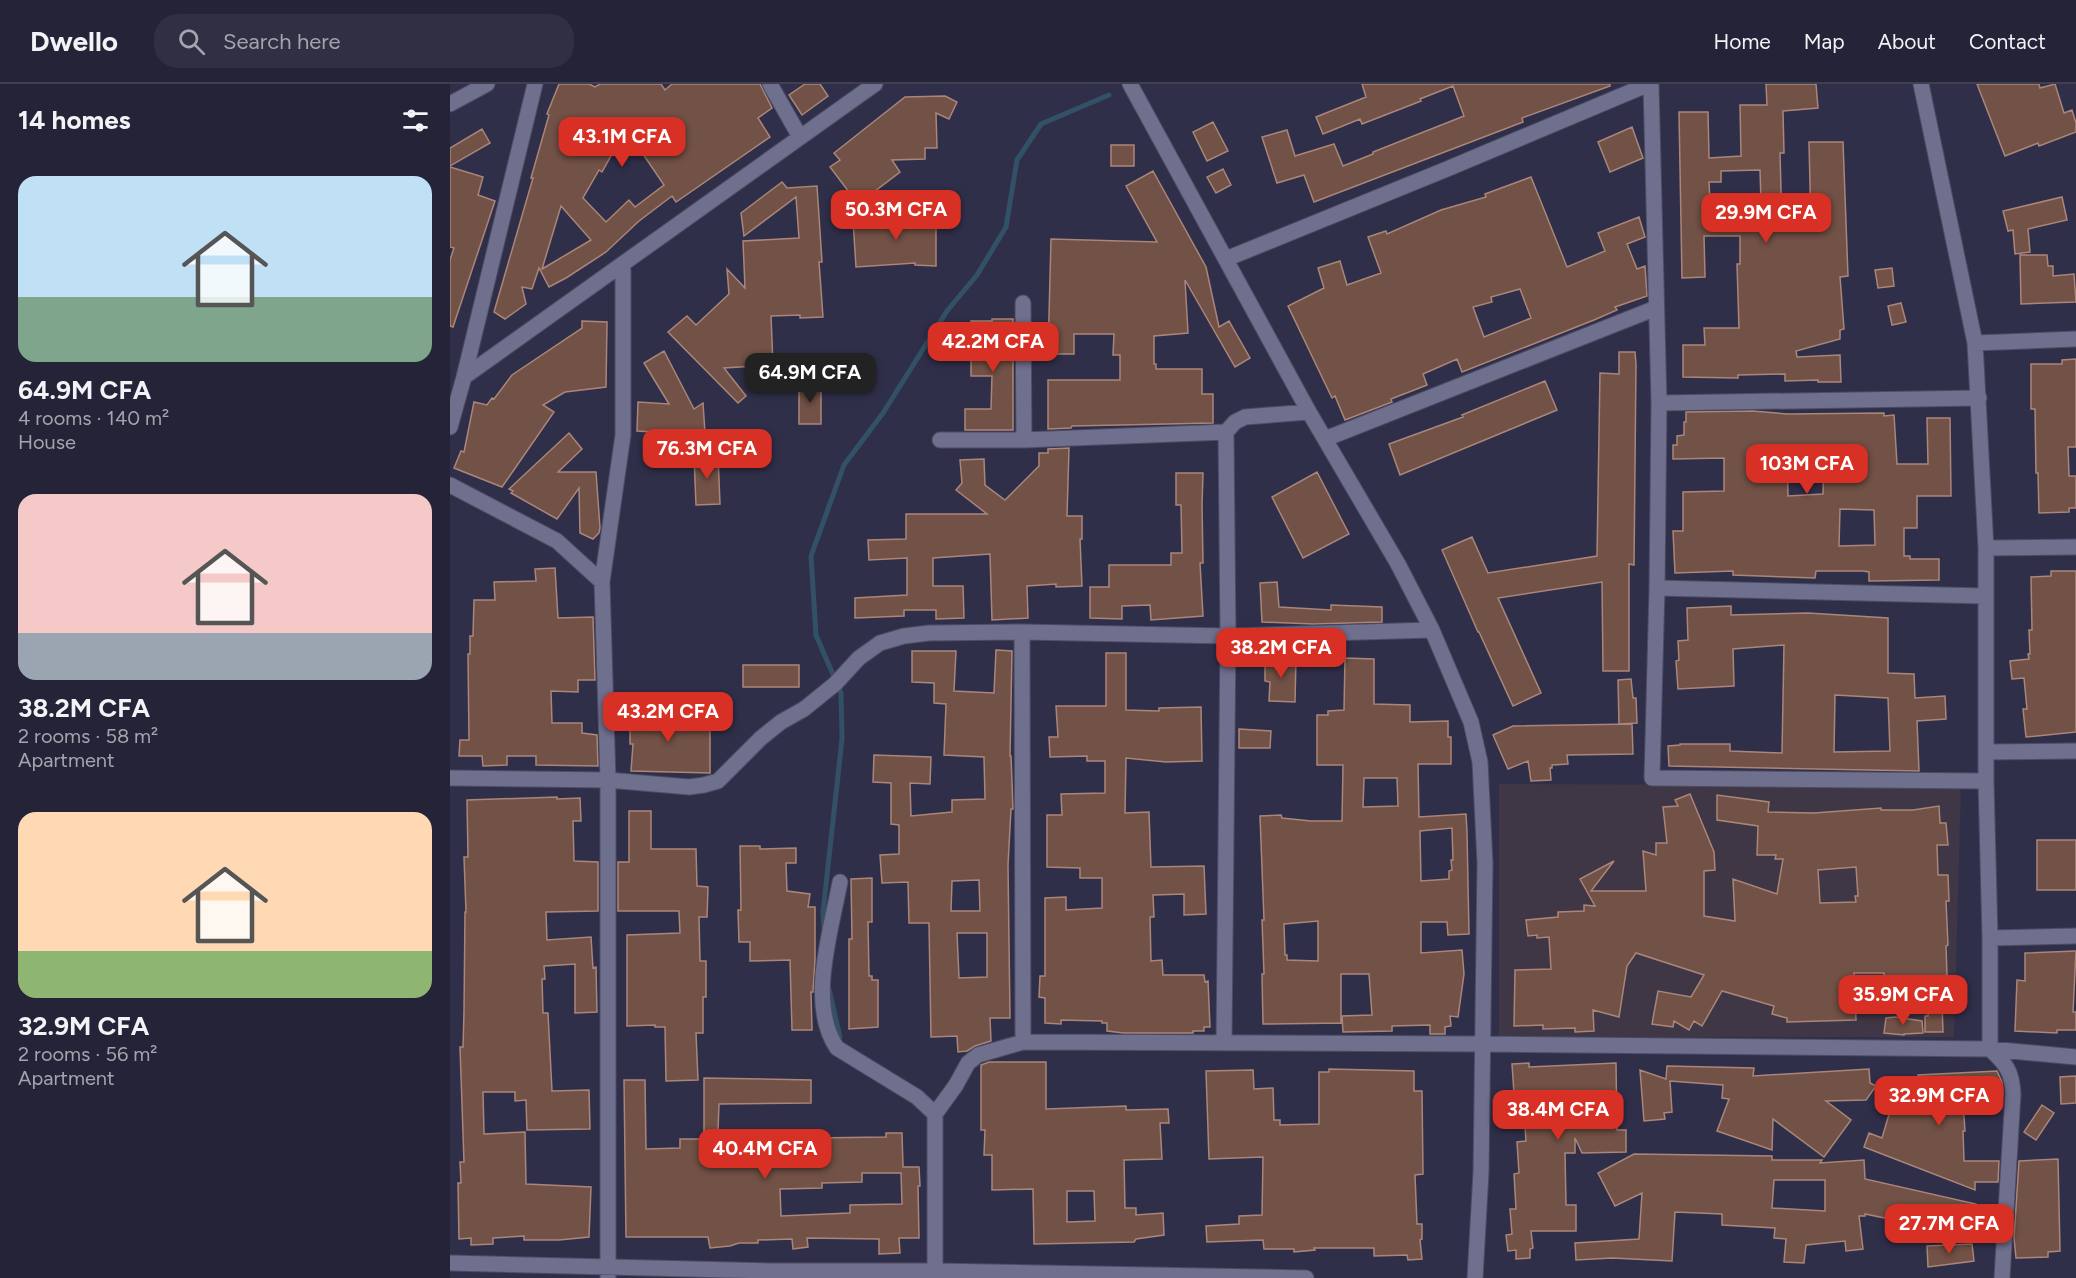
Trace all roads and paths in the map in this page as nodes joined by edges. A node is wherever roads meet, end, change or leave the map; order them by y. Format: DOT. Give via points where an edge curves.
graph roads {
  1 [pos="487,84"];
  2 [pos="535,84"];
  3 [pos="770,84"];
  4 [pos="875,84"];
  5 [pos="1130,84"];
  6 [pos="1650,84"];
  7 [pos="1921,84"];
  8 [pos="450,104"];
  9 [pos="800,137"];
  10 [pos="1226,259"];
  11 [pos="623,265"];
  12 [pos="1023,303"];
  13 [pos="1656,308"];
  14 [pos="2076,339"];
  15 [pos="1975,343"];
  16 [pos="464,377"];
  17 [pos="1979,398"];
  18 [pos="1659,404"];
  19 [pos="1309,412"];
  20 [pos="450,427"];
  21 [pos="1226,432"];
  22 [pos="1325,439"];
  23 [pos="940,440"];
  24 [pos="1024,440"];
  25 [pos="450,485"];
  26 [pos="2076,547"];
  27 [pos="1986,548"];
  28 [pos="602,582"];
  29 [pos="1657,588"];
  30 [pos="1985,596"];
  31 [pos="1432,630"];
  32 [pos="1022,632"];
  33 [pos="1228,636"];
  34 [pos="2076,751"];
  35 [pos="1987,752"];
  36 [pos="450,778"];
  37 [pos="608,780"];
  38 [pos="1986,781"];
  39 [pos="840,882"];
  40 [pos="2076,936"];
  41 [pos="1990,938"];
  42 [pos="1023,1042"];
  43 [pos="1224,1043"];
  44 [pos="1482,1044"];
  45 [pos="1990,1049"];
  46 [pos="2076,1057"];
  47 [pos="935,1114"];
  48 [pos="450,1263"];
  49 [pos="608,1272"];
  50 [pos="769,1275"];
  51 [pos="935,1275"];
  52 [pos="1136,1276"];
  53 [pos="1287,1278"];
  54 [pos="1306,1278"];
  55 [pos="1475,1278"];
  56 [pos="2002,1278"];
  1 -- 8 [label="street"];
  2 -- 16 [label="street"];
  3 -- 9 [label="street"];
  4 -- 9 [label="street"];
  5 -- 10 [label="street"];
  6 -- 10 [label="street"];
  6 -- 13 [label="street"];
  7 -- 15 [label="street"];
  9 -- 11 [label="street"];
  10 -- 19 [label="street"];
  11 -- 16 [label="street"];
  11 -- 28 [label="street" via="623,435"];
  12 -- 24 [label="street"];
  13 -- 18 [label="street"];
  13 -- 22 [label="street"];
  14 -- 15 [label="street"];
  15 -- 17 [label="street"];
  16 -- 20 [label="street"];
  17 -- 18 [label="street"];
  17 -- 27 [label="street"];
  18 -- 29 [label="street"];
  19 -- 21 [label="street" via="1245,417"];
  19 -- 22 [label="street"];
  21 -- 24 [label="street"];
  21 -- 33 [label="street"];
  22 -- 31 [label="street"];
  23 -- 24 [label="street"];
  25 -- 28 [label="street" via="557,541"];
  26 -- 27 [label="street"];
  27 -- 30 [label="street"];
  28 -- 37 [label="street"];
  29 -- 30 [label="street"];
  29 -- 38 [label="street" via="1652,778"];
  30 -- 35 [label="street"];
  31 -- 33 [label="street"];
  31 -- 44 [label="street" via="1471,722 1480,762 1485,863"];
  32 -- 33 [label="street"];
  32 -- 37 [label="street" via="929,633 880,643 804,710 761,738 718,781 689,787"];
  32 -- 42 [label="street"];
  33 -- 43 [label="street"];
  34 -- 35 [label="street"];
  35 -- 38 [label="street"];
  36 -- 37 [label="street"];
  37 -- 49 [label="street"];
  38 -- 41 [label="street"];
  39 -- 47 [label="street" via="822,978 821,1003 830,1038 837,1048 917,1097"];
  40 -- 41 [label="street"];
  41 -- 45 [label="street"];
  42 -- 43 [label="street"];
  42 -- 47 [label="street" via="978,1055 968,1063"];
  43 -- 44 [label="street"];
  44 -- 45 [label="street"];
  44 -- 55 [label="street"];
  45 -- 46 [label="street"];
  45 -- 56 [label="street" via="2012,1076 2013,1094"];
  47 -- 51 [label="street"];
  48 -- 49 [label="street"];
  49 -- 50 [label="street"];
  50 -- 51 [label="street"];
  51 -- 52 [label="street"];
  52 -- 53 [label="street"];
  53 -- 54 [label="street"];
}
